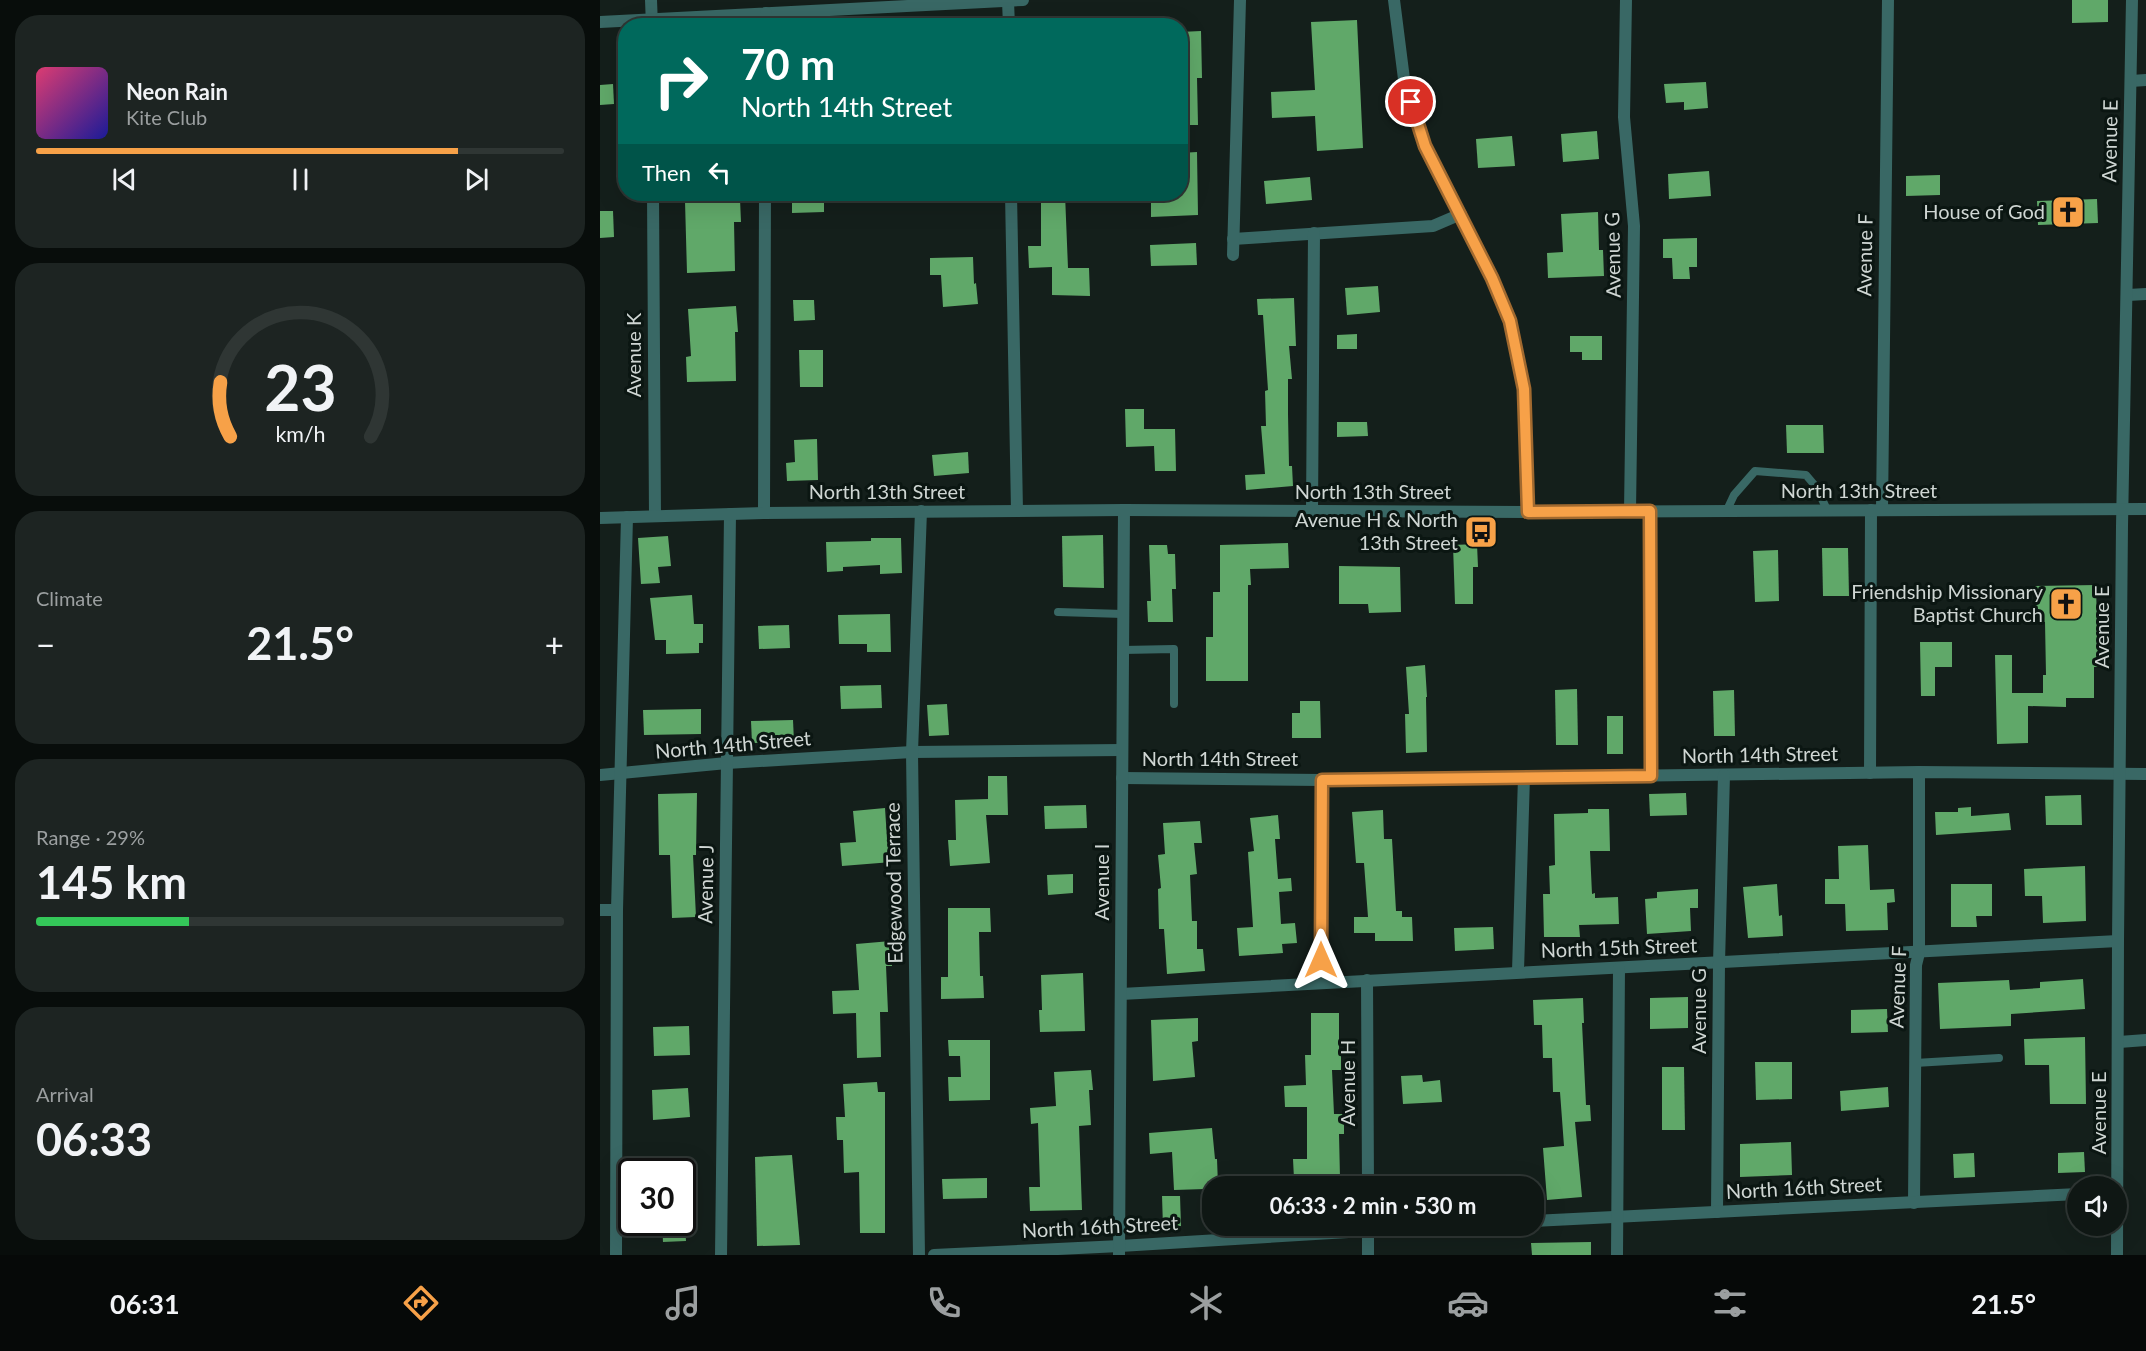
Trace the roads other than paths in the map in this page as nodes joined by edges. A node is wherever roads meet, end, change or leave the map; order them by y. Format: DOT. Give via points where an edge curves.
graph roads {
  1 [pos="651,0"];
  2 [pos="1023,0"];
  3 [pos="1240,0"];
  4 [pos="1394,0"];
  5 [pos="1626,0"];
  6 [pos="1888,0"];
  7 [pos="2132,0"];
  8 [pos="1008,1"];
  9 [pos="652,18"];
  10 [pos="779,18"];
  11 [pos="1009,18"];
  12 [pos="600,22"];
  13 [pos="618,22"];
  14 [pos="2146,80"];
  15 [pos="2131,81"];
  16 [pos="653,201"];
  17 [pos="765,201"];
  18 [pos="1011,201"];
  19 [pos="1461,214"];
  20 [pos="1314,234"];
  21 [pos="1233,239"];
  22 [pos="1233,255"];
  23 [pos="2146,294"];
  24 [pos="2128,295"];
  25 [pos="2146,509"];
  26 [pos="1124,510"];
  27 [pos="1727,510"];
  28 [pos="1827,510"];
  29 [pos="1876,510"];
  30 [pos="2123,510"];
  31 [pos="921,511"];
  32 [pos="1017,511"];
  33 [pos="1630,511"];
  34 [pos="1650,511"];
  35 [pos="1312,512"];
  36 [pos="1528,512"];
  37 [pos="764,513"];
  38 [pos="730,514"];
  39 [pos="655,516"];
  40 [pos="627,517"];
  41 [pos="600,518"];
  42 [pos="1058,612"];
  43 [pos="1123,614"];
  44 [pos="1122,650"];
  45 [pos="1174,704"];
  46 [pos="1122,750"];
  47 [pos="912,752"];
  48 [pos="727,763"];
  49 [pos="1919,772"];
  50 [pos="1870,773"];
  51 [pos="620,774"];
  52 [pos="2121,774"];
  53 [pos="2146,774"];
  54 [pos="1724,775"];
  55 [pos="600,776"];
  56 [pos="1651,776"];
  57 [pos="1524,777"];
  58 [pos="1122,778"];
  59 [pos="1322,780"];
  60 [pos="600,910"];
  61 [pos="617,910"];
  62 [pos="2118,942"];
  63 [pos="1919,953"];
  64 [pos="1719,963"];
  65 [pos="1619,968"];
  66 [pos="1518,971"];
  67 [pos="1367,980"];
  68 [pos="1321,982"];
  69 [pos="1121,994"];
  70 [pos="2146,1040"];
  71 [pos="2119,1042"];
  72 [pos="1999,1058"];
  73 [pos="1915,1063"];
  74 [pos="1368,1176"];
  75 [pos="2117,1176"];
  76 [pos="2067,1195"];
  77 [pos="1914,1203"];
  78 [pos="1718,1212"];
  79 [pos="1618,1216"];
  80 [pos="1544,1220"];
  81 [pos="1281,1236"];
  82 [pos="1368,1236"];
  83 [pos="2117,1236"];
  84 [pos="1119,1251"];
  85 [pos="616,1255"];
  86 [pos="721,1255"];
  87 [pos="919,1255"];
  88 [pos="934,1255"];
  89 [pos="1368,1255"];
  90 [pos="1617,1255"];
  91 [pos="2117,1255"];
  1 -- 9 [label="street"];
  2 -- 8 [label="street"];
  3 -- 21 [label="street"];
  4 -- 19 [label="street" via="1404,79 1425,146"];
  5 -- 33 [label="street, Avenue G" via="1624,117 1634,226"];
  6 -- 29 [label="street, Avenue F"];
  7 -- 15 [label="street, Avenue E"];
  8 -- 10 [label="street"];
  8 -- 11 [label="street"];
  12 -- 13 [label="street"];
  14 -- 15 [label="street"];
  15 -- 24 [label="street, Avenue E"];
  16 -- 39 [label="street, Avenue K"];
  17 -- 37 [label="street"];
  18 -- 32 [label="street"];
  19 -- 20 [label="street" via="1433,226"];
  19 -- 36 [label="street" via="1510,321 1524,389"];
  20 -- 21 [label="street"];
  20 -- 35 [label="street"];
  21 -- 22 [label="street"];
  23 -- 24 [label="street"];
  24 -- 30 [label="street, Avenue E"];
  25 -- 30 [label="street, North 13th Street"];
  26 -- 32 [label="street, North 13th Street"];
  26 -- 35 [label="street, North 13th Street"];
  26 -- 43 [label="street, Avenue I"];
  27 -- 28 [label="street, North 13th Street"];
  27 -- 28 [label="lane" via="1734,495 1755,471 1806,475"];
  27 -- 34 [label="street, North 13th Street"];
  28 -- 29 [label="street, North 13th Street"];
  29 -- 30 [label="street, North 13th Street"];
  29 -- 50 [label="street, Avenue F"];
  30 -- 52 [label="street, Avenue E"];
  31 -- 32 [label="street, North 13th Street"];
  31 -- 37 [label="street, North 13th Street"];
  31 -- 47 [label="street, Edgewood Terrace"];
  33 -- 34 [label="street, North 13th Street"];
  33 -- 36 [label="street, North 13th Street"];
  34 -- 56 [label="street"];
  35 -- 36 [label="street, North 13th Street"];
  37 -- 38 [label="street, North 13th Street"];
  38 -- 39 [label="street, North 13th Street"];
  38 -- 48 [label="street, Avenue J"];
  39 -- 40 [label="street, North 13th Street"];
  40 -- 41 [label="street, North 13th Street"];
  40 -- 51 [label="street"];
  42 -- 43 [label="lane"];
  43 -- 44 [label="street, Avenue I"];
  44 -- 45 [label="lane" via="1174,649"];
  44 -- 46 [label="street, Avenue I"];
  46 -- 47 [label="street, North 14th Street"];
  46 -- 58 [label="street, Avenue I"];
  47 -- 48 [label="street, North 14th Street"];
  47 -- 87 [label="street, Edgewood Terrace"];
  48 -- 51 [label="street, North 14th Street"];
  48 -- 86 [label="street, Avenue J"];
  49 -- 50 [label="street, North 14th Street"];
  49 -- 52 [label="street, North 14th Street"];
  49 -- 63 [label="street, Avenue F"];
  50 -- 54 [label="street, North 14th Street"];
  51 -- 55 [label="street, North 14th Street"];
  51 -- 61 [label="street"];
  52 -- 53 [label="street, North 14th Street"];
  52 -- 62 [label="street, Avenue E"];
  54 -- 56 [label="street, North 14th Street"];
  54 -- 64 [label="street, Avenue G"];
  56 -- 57 [label="street, North 14th Street"];
  57 -- 59 [label="street, North 14th Street"];
  57 -- 66 [label="street"];
  58 -- 59 [label="street, North 14th Street"];
  58 -- 69 [label="street, Avenue I"];
  59 -- 68 [label="street"];
  60 -- 61 [label="street"];
  61 -- 85 [label="street"];
  62 -- 63 [label="street, North 15th Street"];
  62 -- 71 [label="street, Avenue E"];
  63 -- 64 [label="street, North 15th Street"];
  63 -- 73 [label="street, Avenue F"];
  64 -- 65 [label="street, North 15th Street"];
  64 -- 78 [label="street, Avenue G"];
  65 -- 66 [label="street, North 15th Street"];
  65 -- 79 [label="street"];
  66 -- 67 [label="street, North 15th Street"];
  67 -- 68 [label="street, North 15th Street"];
  67 -- 74 [label="street, Avenue H"];
  68 -- 69 [label="street, North 15th Street"];
  69 -- 84 [label="street, Avenue I"];
  70 -- 71 [label="street"];
  71 -- 75 [label="street, Avenue E"];
  72 -- 73 [label="lane"];
  73 -- 77 [label="street, Avenue F"];
  76 -- 77 [label="street, North 16th Street"];
  77 -- 78 [label="street, North 16th Street"];
  78 -- 79 [label="street, North 16th Street"];
  79 -- 80 [label="street, North 16th Street"];
  79 -- 90 [label="street"];
  81 -- 84 [label="street, North 16th Street"];
  82 -- 89 [label="street"];
  83 -- 91 [label="street, Avenue E"];
  84 -- 88 [label="street, North 16th Street"];
}
